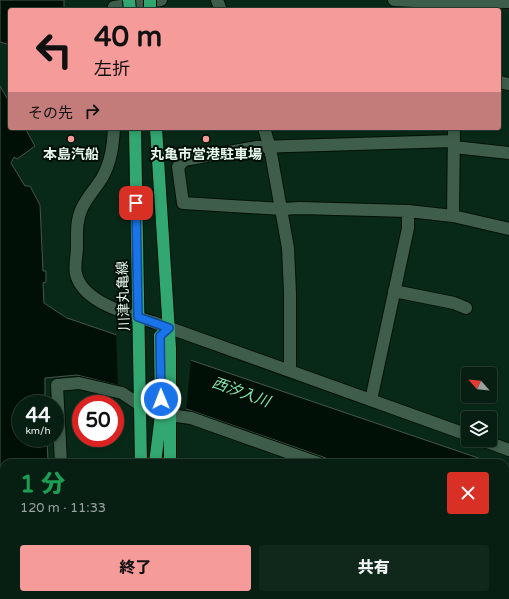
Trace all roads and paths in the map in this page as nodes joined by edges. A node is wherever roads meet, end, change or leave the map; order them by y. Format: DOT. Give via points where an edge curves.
graph roads {
  1 [pos="161,0"];
  2 [pos="394,0"];
  3 [pos="509,2"];
  4 [pos="452,6"];
  5 [pos="114,8"];
  6 [pos="114,130"];
  7 [pos="135,130"];
  8 [pos="156,130"];
  9 [pos="265,130"];
  10 [pos="454,130"];
  11 [pos="454,144"];
  12 [pos="270,148"];
  13 [pos="509,153"];
  14 [pos="282,209"];
  15 [pos="408,212"];
  16 [pos="453,216"];
  17 [pos="509,229"];
  18 [pos="394,291"];
  19 [pos="466,308"];
  20 [pos="138,317"];
  21 [pos="164,332"];
  22 [pos="290,371"];
  23 [pos="371,400"];
  24 [pos="140,405"];
  25 [pos="167,412"];
  26 [pos="461,432"];
  27 [pos="497,446"];
  28 [pos="509,450"];
  29 [pos="61,459"];
  30 [pos="141,459"];
  31 [pos="156,459"];
  32 [pos="170,459"];
  33 [pos="307,459"];
  1 -- 5 [label="street"];
  2 -- 4 [label="street"];
  3 -- 4 [label="street"];
  6 -- 20 [label="street" via="109,164 79,213 76,274 91,296"];
  7 -- 20 [label="main road, 川津丸亀線"];
  8 -- 21 [label="main road"];
  9 -- 12 [label="street"];
  10 -- 11 [label="street"];
  11 -- 12 [label="street"];
  11 -- 13 [label="street"];
  11 -- 16 [label="street"];
  12 -- 14 [label="street"];
  12 -- 14 [label="street" via="257,147 184,160 178,167 183,203"];
  14 -- 15 [label="street"];
  14 -- 22 [label="street" via="288,248"];
  15 -- 16 [label="street"];
  15 -- 18 [label="street" via="408,228"];
  16 -- 17 [label="street"];
  18 -- 19 [label="street" via="454,303"];
  18 -- 23 [label="street"];
  20 -- 21 [label="street"];
  20 -- 24 [label="main road, 川津丸亀線"];
  21 -- 22 [label="street"];
  21 -- 25 [label="main road"];
  21 -- 25 [label="main road" via="170,348"];
  22 -- 23 [label="street"];
  23 -- 26 [label="street"];
  24 -- 29 [label="street" via="115,391 79,383 57,386"];
  24 -- 30 [label="main road, 川津丸亀線"];
  25 -- 31 [label="main road"];
  25 -- 32 [label="main road"];
  25 -- 33 [label="street"];
  27 -- 28 [label="street"];
}
